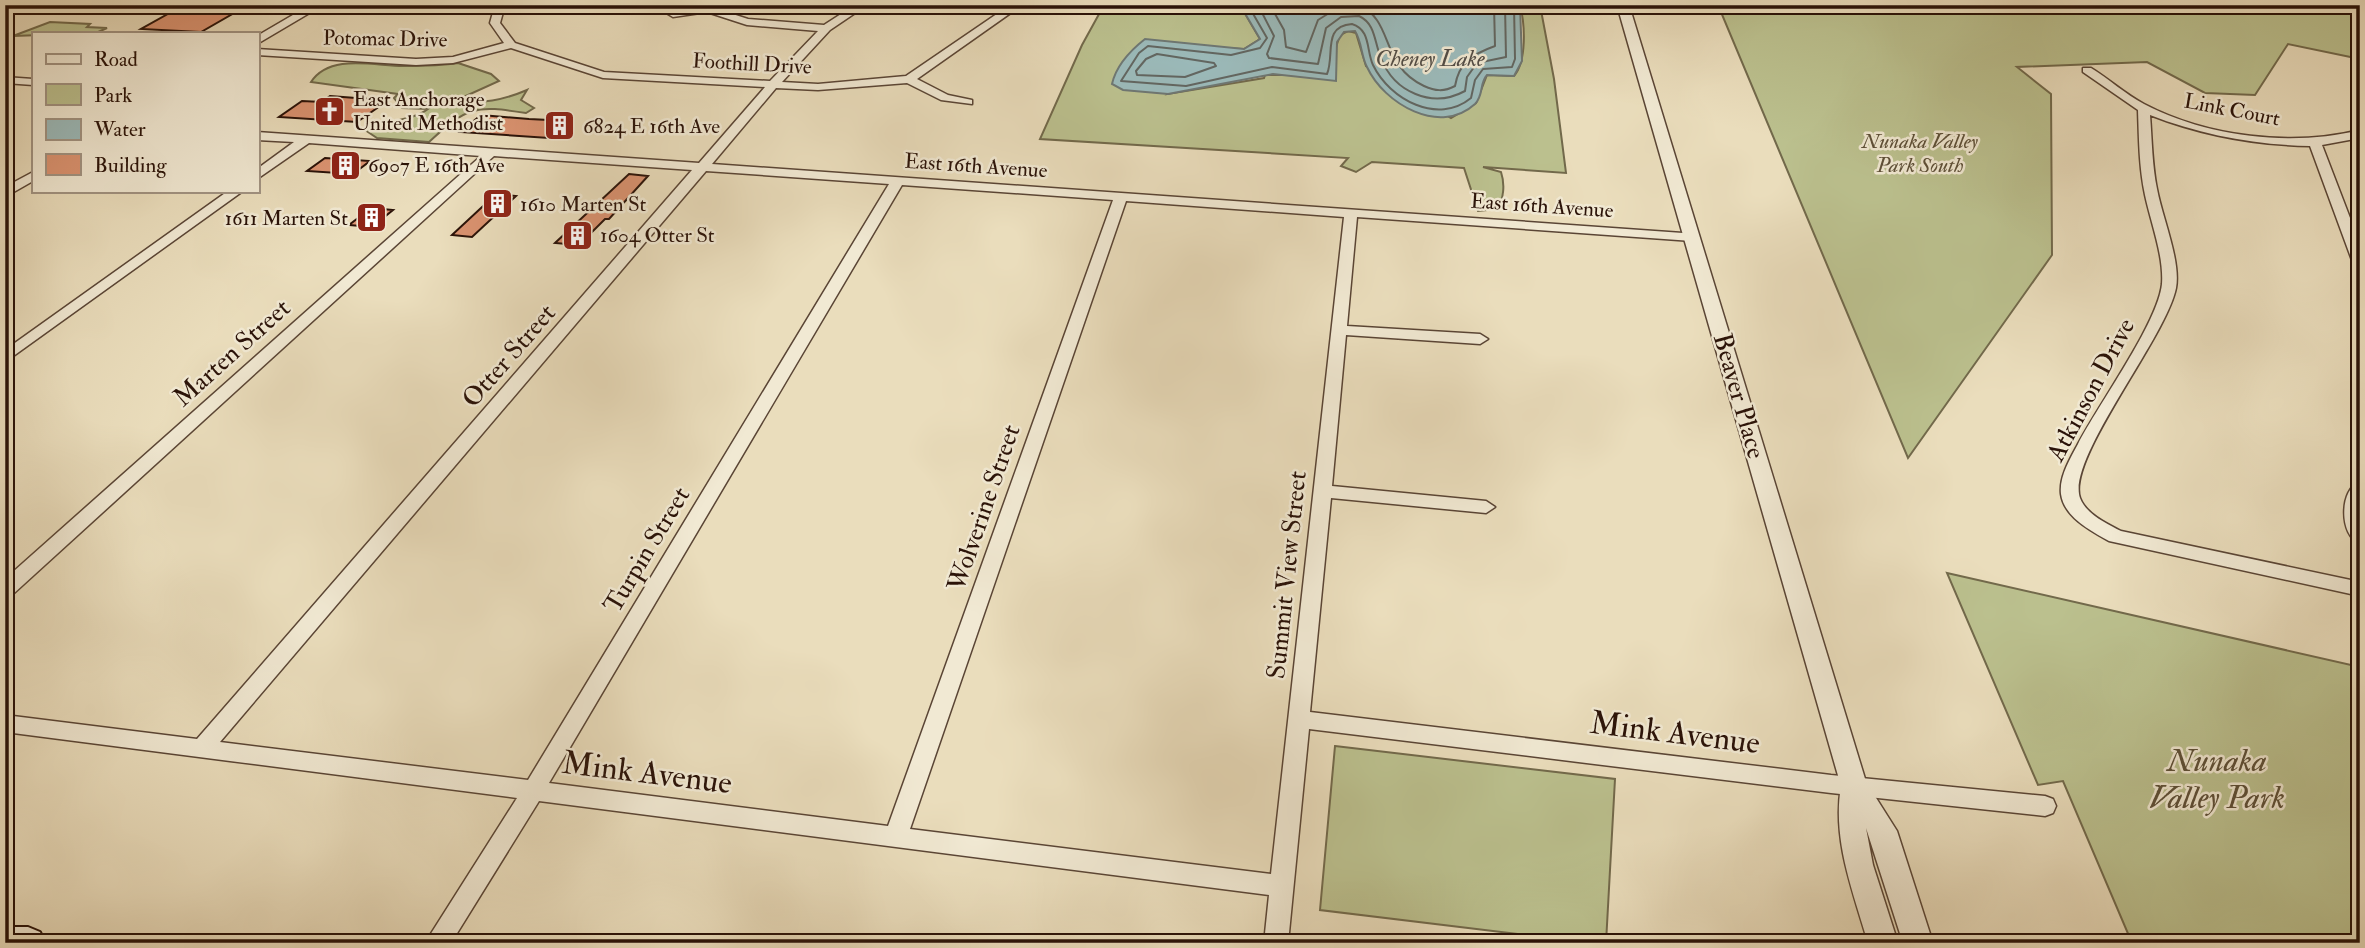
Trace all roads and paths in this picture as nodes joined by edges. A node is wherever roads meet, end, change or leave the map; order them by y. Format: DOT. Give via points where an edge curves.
graph roads {
  1 [pos="318,5"];
  2 [pos="500,5"];
  3 [pos="862,5"];
  4 [pos="1017,5"];
  5 [pos="1623,5"];
  6 [pos="709,7"];
  7 [pos="673,15"];
  8 [pos="826,29"];
  9 [pos="259,40"];
  10 [pos="511,45"];
  11 [pos="259,52"];
  12 [pos="2087,70"];
  13 [pos="909,79"];
  14 [pos="5,80"];
  15 [pos="32,82"];
  16 [pos="773,85"];
  17 [pos="968,102"];
  18 [pos="2144,108"];
  19 [pos="2360,134"];
  20 [pos="259,136"];
  21 [pos="307,139"];
  22 [pos="2315,142"];
  23 [pos="492,152"];
  24 [pos="705,167"];
  25 [pos="259,175"];
  26 [pos="5,177"];
  27 [pos="30,177"];
  28 [pos="898,181"];
  29 [pos="5,192"];
  30 [pos="235,192"];
  31 [pos="1121,197"];
  32 [pos="1352,213"];
  33 [pos="1692,237"];
  34 [pos="2360,263"];
  35 [pos="1339,330"];
  36 [pos="1480,339"];
  37 [pos="5,357"];
  38 [pos="2360,488"];
  39 [pos="1323,491"];
  40 [pos="1486,507"];
  41 [pos="2360,537"];
  42 [pos="2360,589"];
  43 [pos="5,590"];
  44 [pos="1298,719"];
  45 [pos="5,723"];
  46 [pos="202,748"];
  47 [pos="1854,786"];
  48 [pos="533,791"];
  49 [pos="2045,806"];
  50 [pos="896,836"];
  51 [pos="1282,886"];
  52 [pos="12,943"];
  53 [pos="28,943"];
  54 [pos="437,943"];
  55 [pos="1276,943"];
  56 [pos="1883,943"];
  57 [pos="1918,943"];
  1 -- 9 [label="street"];
  2 -- 10 [label="street" via="495,23"];
  3 -- 8 [label="street, Otter Street"];
  4 -- 13 [label="street, Foothill Drive"];
  5 -- 33 [label="street, Beaver Place"];
  6 -- 7 [label="street"];
  6 -- 8 [label="street" via="747,22"];
  8 -- 16 [label="street, Otter Street"];
  10 -- 11 [label="street, Potomac Drive" via="453,60 416,62"];
  10 -- 16 [label="street, Foothill Drive" via="603,75"];
  12 -- 18 [label="street"];
  13 -- 16 [label="street, Foothill Drive" via="818,87"];
  13 -- 17 [label="street" via="945,98"];
  14 -- 15 [label="street"];
  16 -- 24 [label="street, Otter Street"];
  18 -- 22 [label="street, Link Court" via="2232,134"];
  18 -- 42 [label="street, Atkinson Drive" via="2149,182 2169,285 2147,342 2112,395 2071,477 2068,492 2074,506 2093,524 2116,536"];
  19 -- 22 [label="street, Link Court"];
  20 -- 21 [label="street, East 16th Avenue"];
  21 -- 23 [label="street, East 16th Avenue"];
  21 -- 25 [label="street"];
  22 -- 34 [label="street"];
  23 -- 24 [label="street, East 16th Avenue"];
  23 -- 43 [label="street, Marten Street"];
  24 -- 28 [label="street, East 16th Avenue"];
  24 -- 46 [label="street, Otter Street"];
  26 -- 27 [label="street"];
  27 -- 29 [label="street"];
  28 -- 31 [label="street, East 16th Avenue"];
  28 -- 48 [label="street, Turpin Street"];
  30 -- 37 [label="street"];
  31 -- 32 [label="street, East 16th Avenue"];
  31 -- 50 [label="street, Wolverine Street"];
  32 -- 33 [label="street, East 16th Avenue"];
  32 -- 35 [label="street, Summit View Street"];
  33 -- 47 [label="street, Beaver Place"];
  35 -- 36 [label="street"];
  35 -- 39 [label="street, Summit View Street"];
  38 -- 41 [label="street" via="2353,512"];
  39 -- 40 [label="street"];
  39 -- 44 [label="street, Summit View Street"];
  44 -- 47 [label="street, Mink Avenue"];
  44 -- 51 [label="street, Summit View Street"];
  45 -- 46 [label="street, Mink Avenue"];
  46 -- 48 [label="street, Mink Avenue"];
  47 -- 49 [label="street, Mink Avenue"];
  47 -- 56 [label="street, Beaver Place" via="1849,806 1852,831"];
  47 -- 57 [label="street, Beaver Place" via="1883,831"];
  48 -- 50 [label="street, Mink Avenue"];
  48 -- 54 [label="street, Turpin Street"];
  50 -- 51 [label="street, Mink Avenue"];
  51 -- 55 [label="street, Summit View Street"];
  52 -- 53 [label="main road"];
}
